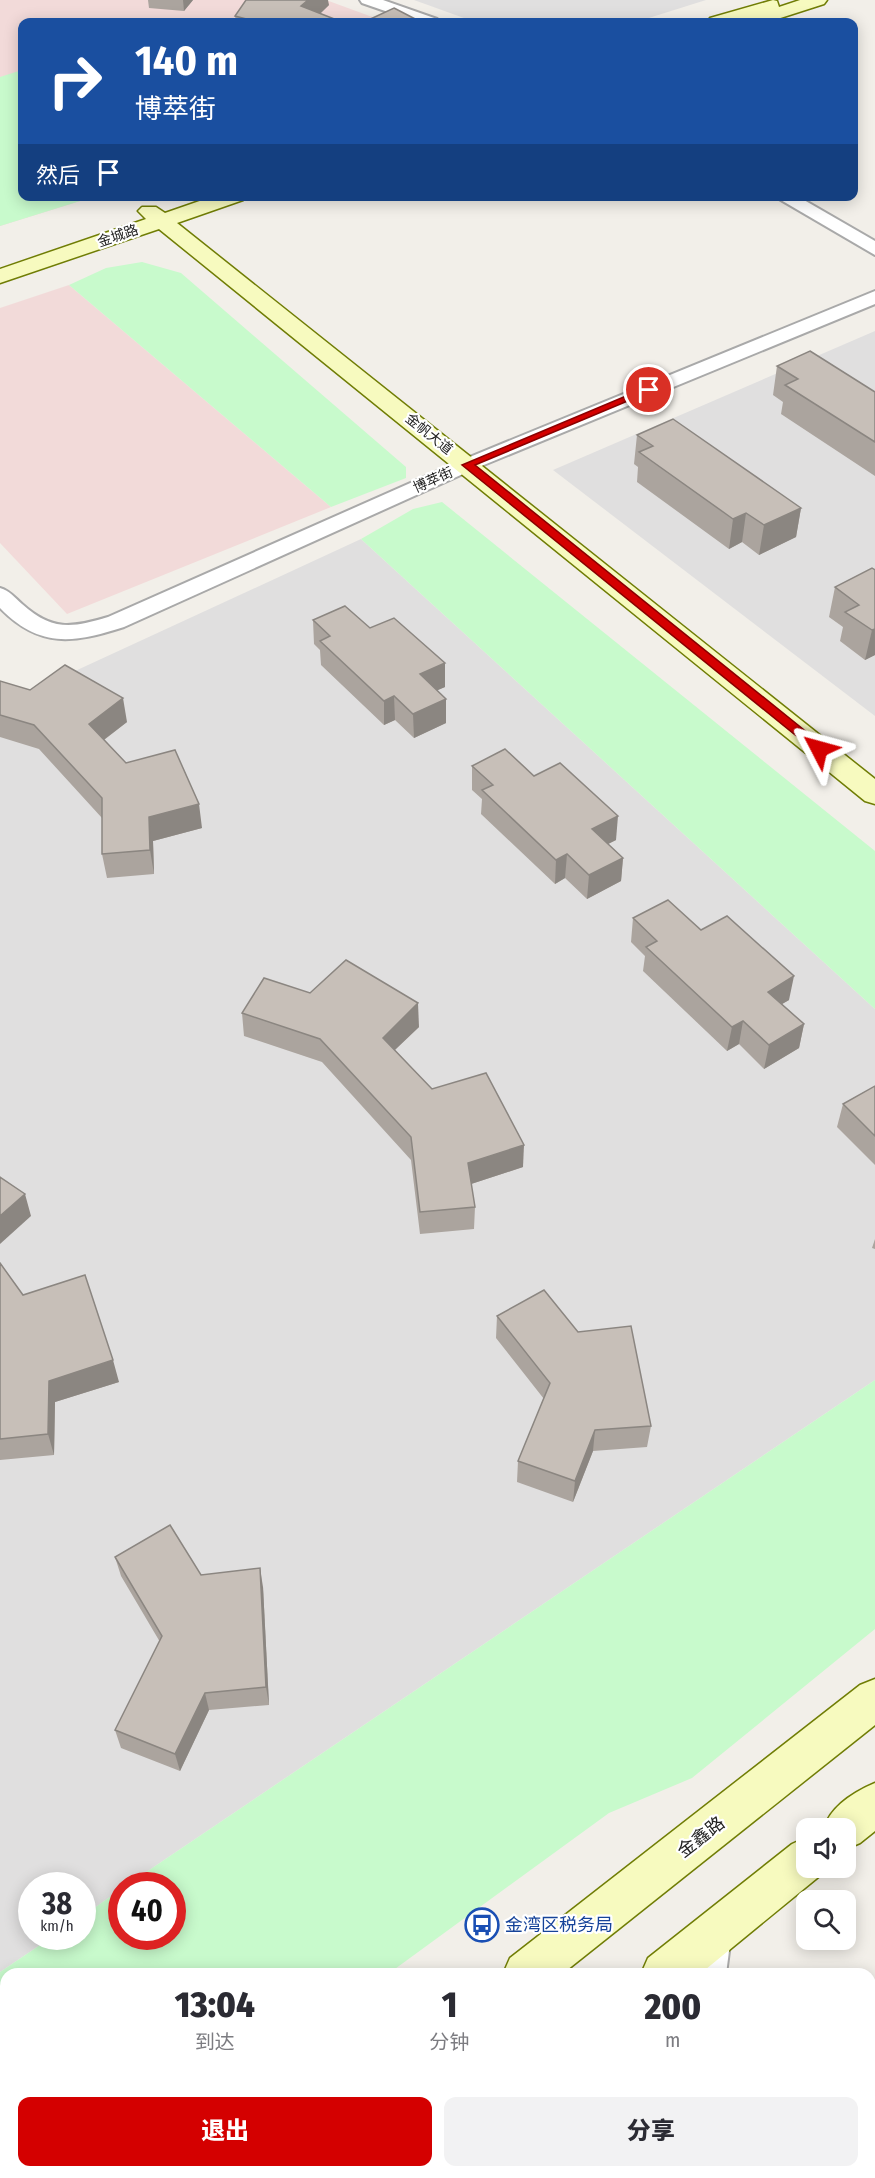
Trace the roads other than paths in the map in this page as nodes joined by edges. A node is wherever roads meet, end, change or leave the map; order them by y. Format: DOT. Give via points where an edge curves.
graph roads {
  1 [pos="368,0"];
  2 [pos="783,0"];
  3 [pos="818,0"];
  4 [pos="420,18"];
  5 [pos="729,18"];
  6 [pos="763,18"];
  7 [pos="184,201"];
  8 [pos="216,201"];
  9 [pos="792,201"];
  10 [pos="156,216"];
  11 [pos="875,249"];
  12 [pos="0,261"];
  13 [pos="0,276"];
  14 [pos="875,297"];
  15 [pos="467,465"];
  16 [pos="0,595"];
  17 [pos="875,794"];
  18 [pos="875,1700"];
  19 [pos="875,1804"];
  20 [pos="856,1819"];
  21 [pos="796,1870"];
  22 [pos="709,1955"];
  23 [pos="534,1968"];
  24 [pos="678,1968"];
  1 -- 4 [label="street"];
  2 -- 5 [label="street"];
  3 -- 6 [label="street"];
  7 -- 10 [label="street, 金城路"];
  8 -- 10 [label="street, 金城路"];
  9 -- 11 [label="street"];
  10 -- 12 [label="street, 金城路"];
  10 -- 13 [label="street, 金城路"];
  10 -- 15 [label="street, 金帆大道"];
  14 -- 15 [label="street, 博萃街"];
  15 -- 16 [label="street, 博萃街" via="82,634 55,634 38,627"];
  15 -- 17 [label="street, 金帆大道"];
  18 -- 23 [label="street, 金鑫路"];
  19 -- 20 [label="street"];
  21 -- 22 [label="street"];
  22 -- 24 [label="street"];
}
